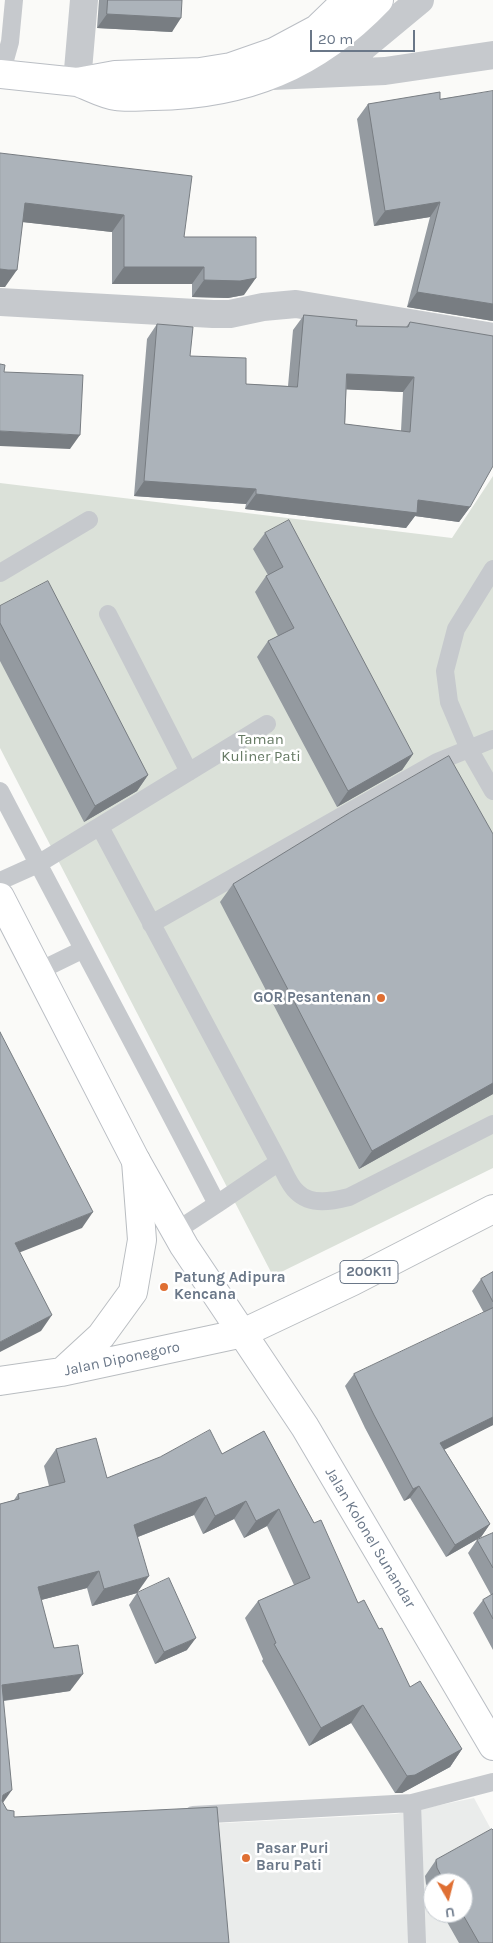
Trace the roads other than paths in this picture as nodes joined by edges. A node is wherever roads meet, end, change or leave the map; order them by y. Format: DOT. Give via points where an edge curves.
graph roads {
  1 [pos="14,0"];
  2 [pos="84,0"];
  3 [pos="347,0"];
  4 [pos="379,0"];
  5 [pos="420,0"];
  6 [pos="493,55"];
  7 [pos="1,74"];
  8 [pos="272,76"];
  9 [pos="77,82"];
  10 [pos="0,302"];
  11 [pos="493,336"];
  12 [pos="89,520"];
  13 [pos="493,569"];
  14 [pos="0,573"];
  15 [pos="108,614"];
  16 [pos="267,724"];
  17 [pos="493,739"];
  18 [pos="469,749"];
  19 [pos="189,772"];
  20 [pos="0,791"];
  21 [pos="493,791"];
  22 [pos="100,827"];
  23 [pos="38,864"];
  24 [pos="0,881"];
  25 [pos="0,897"];
  26 [pos="151,924"];
  27 [pos="82,950"];
  28 [pos="39,971"];
  29 [pos="493,1124"];
  30 [pos="136,1160"];
  31 [pos="279,1162"];
  32 [pos="217,1204"];
  33 [pos="493,1209"];
  34 [pos="176,1231"];
  35 [pos="243,1332"];
  36 [pos="61,1372"];
  37 [pos="0,1381"];
  38 [pos="493,1746"];
  39 [pos="493,1782"];
  40 [pos="412,1803"];
  41 [pos="179,1815"];
  42 [pos="417,1943"];
  1 -- 7 [label="lane" via="10,42"];
  2 -- 9 [label="street"];
  3 -- 9 [label="main road" via="316,29 274,52 231,67 200,72 115,75"];
  4 -- 8 [label="main road" via="307,60"];
  5 -- 8 [label="street" via="350,58"];
  6 -- 8 [label="street" via="385,72"];
  7 -- 9 [label="main road"];
  8 -- 9 [label="main road" via="235,87 169,96 115,96"];
  10 -- 11 [label="street" via="213,314 296,304"];
  12 -- 14 [label="lane"];
  13 -- 18 [label="lane" via="456,629 445,671 449,702"];
  15 -- 19 [label="lane"];
  16 -- 19 [label="lane"];
  17 -- 18 [label="lane"];
  18 -- 21 [label="lane"];
  18 -- 26 [label="lane" via="437,762"];
  19 -- 22 [label="lane"];
  20 -- 23 [label="lane"];
  22 -- 23 [label="lane"];
  22 -- 26 [label="lane"];
  23 -- 24 [label="lane"];
  23 -- 27 [label="lane"];
  25 -- 28 [label="main road, Jalan Kolonel Sunandar"];
  26 -- 31 [label="lane"];
  27 -- 28 [label="lane"];
  27 -- 32 [label="lane"];
  28 -- 30 [label="main road, Jalan Kolonel Sunandar"];
  29 -- 31 [label="lane" via="349,1197 327,1202 310,1200 297,1192"];
  30 -- 34 [label="main road, Jalan Kolonel Sunandar"];
  30 -- 36 [label="main road" via="142,1240 133,1292 101,1336"];
  31 -- 32 [label="lane"];
  32 -- 34 [label="lane"];
  33 -- 35 [label="main road, 200K11" via="353,1281"];
  34 -- 35 [label="main road, Jalan Kolonel Sunandar"];
  35 -- 36 [label="main road, Jalan Diponegoro"];
  35 -- 38 [label="main road, Jalan Kolonel Sunandar" via="305,1427"];
  36 -- 37 [label="main road, Jalan Diponegoro"];
  39 -- 40 [label="lane"];
  40 -- 41 [label="lane"];
  40 -- 42 [label="lane"];
}
